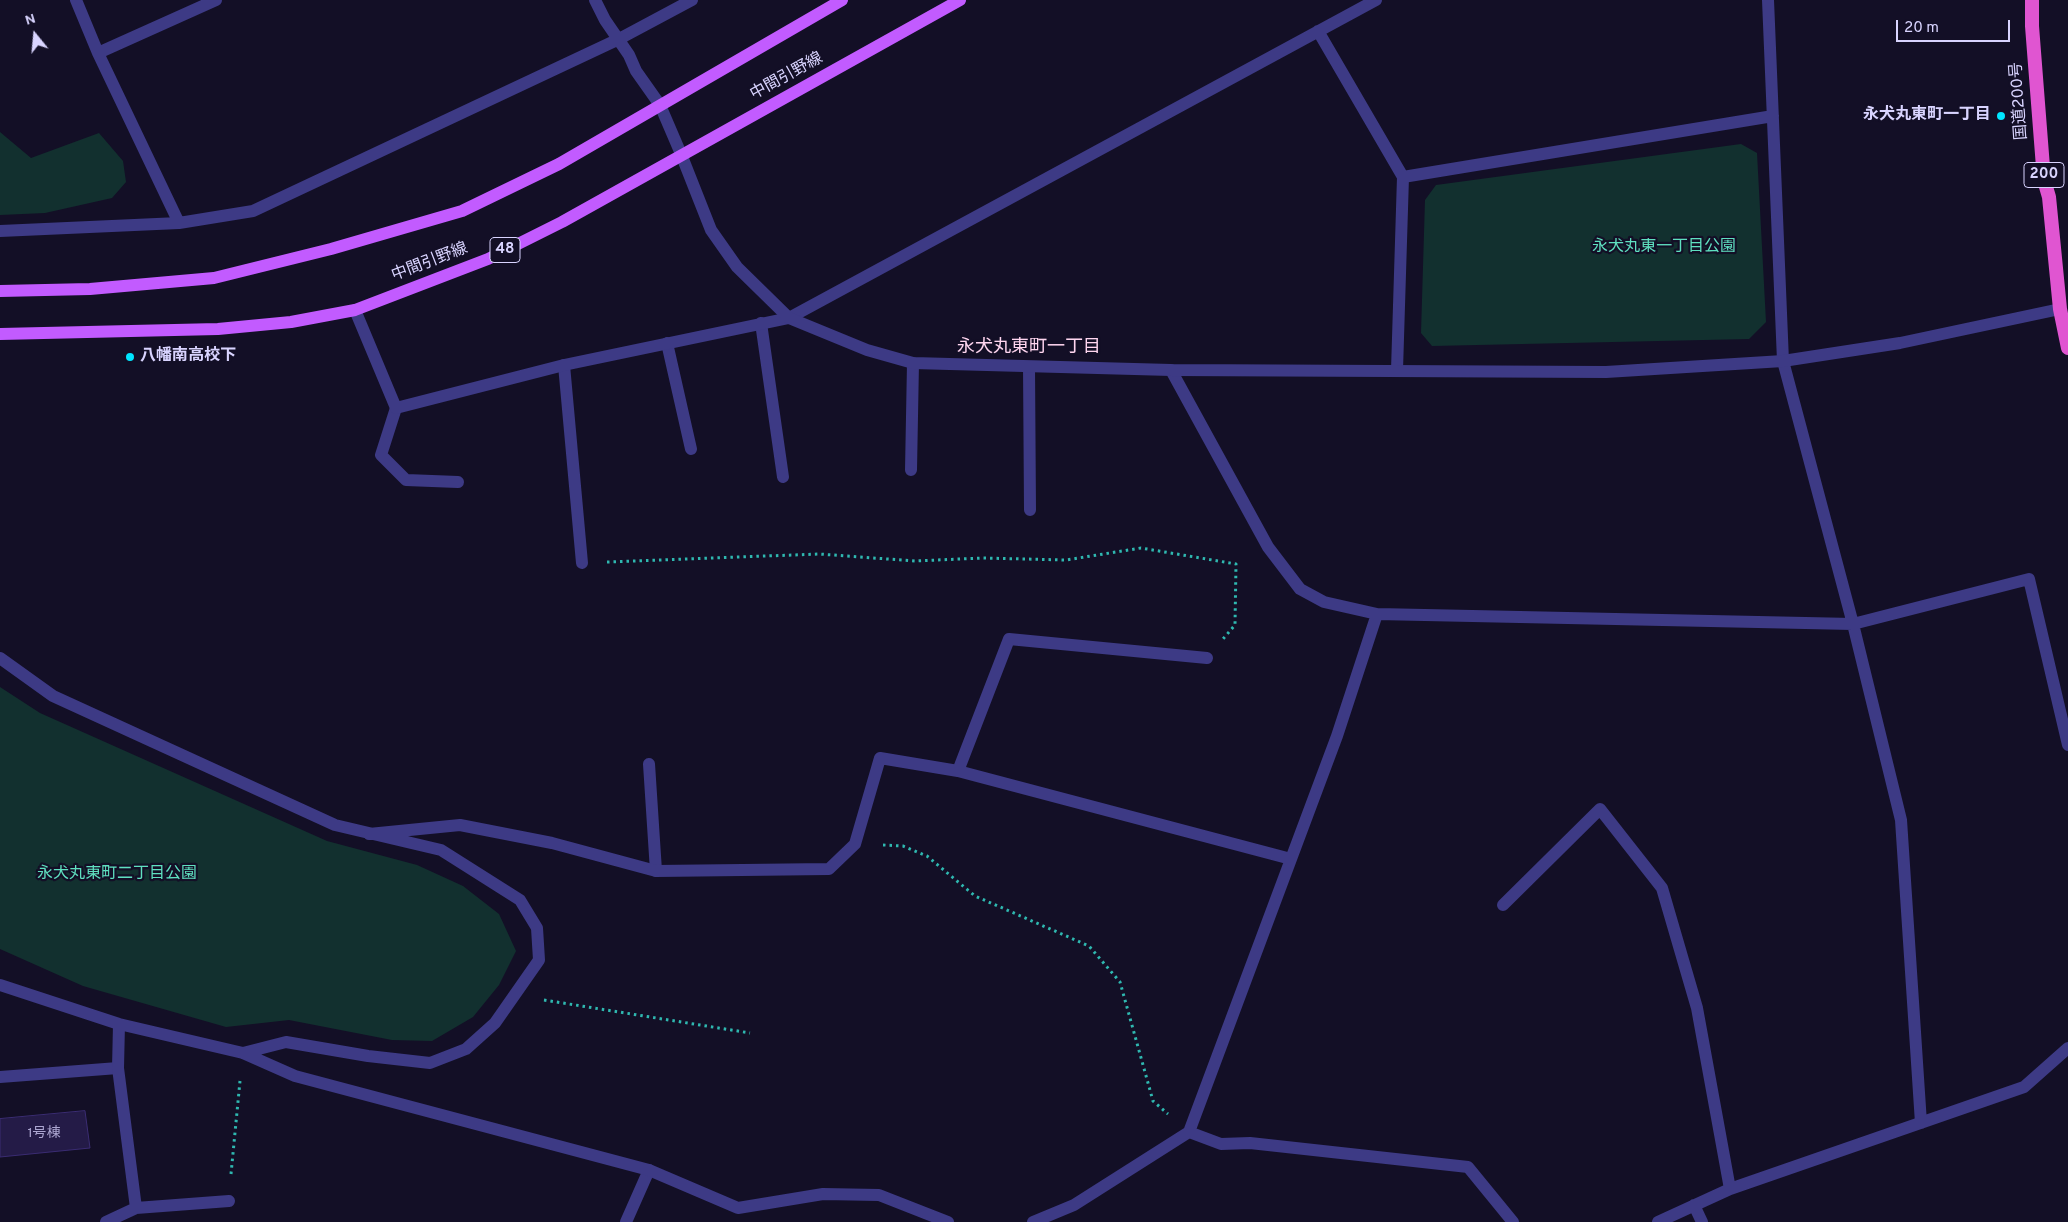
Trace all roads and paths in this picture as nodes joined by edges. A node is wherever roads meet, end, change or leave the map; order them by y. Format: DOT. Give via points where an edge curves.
graph roads {
  1 [pos="76,0"];
  2 [pos="216,0"];
  3 [pos="595,0"];
  4 [pos="692,0"];
  5 [pos="842,0"];
  6 [pos="960,0"];
  7 [pos="1376,0"];
  8 [pos="1768,0"];
  9 [pos="2032,0"];
  10 [pos="1318,31"];
  11 [pos="619,39"];
  12 [pos="98,53"];
  13 [pos="660,105"];
  14 [pos="1773,116"];
  15 [pos="682,154"];
  16 [pos="1403,177"];
  17 [pos="180,223"];
  18 [pos="0,231"];
  19 [pos="0,291"];
  20 [pos="2064,309"];
  21 [pos="355,310"];
  22 [pos="789,318"];
  23 [pos="761,323"];
  24 [pos="0,334"];
  25 [pos="667,343"];
  26 [pos="2068,348"];
  27 [pos="1783,361"];
  28 [pos="913,363"];
  29 [pos="564,365"];
  30 [pos="1029,367"];
  31 [pos="1171,370"];
  32 [pos="1397,370"];
  33 [pos="396,408"];
  34 [pos="691,449"];
  35 [pos="911,470"];
  36 [pos="783,477"];
  37 [pos="458,482"];
  38 [pos="1030,510"];
  39 [pos="582,563"];
  40 [pos="1377,614"];
  41 [pos="1854,624"];
  42 [pos="0,658"];
  43 [pos="1207,658"];
  44 [pos="2068,745"];
  45 [pos="649,764"];
  46 [pos="958,772"];
  47 [pos="369,834"];
  48 [pos="855,844"];
  49 [pos="1291,859"];
  50 [pos="656,871"];
  51 [pos="1503,905"];
  52 [pos="0,985"];
  53 [pos="516,995"];
  54 [pos="119,1024"];
  55 [pos="750,1033"];
  56 [pos="2068,1048"];
  57 [pos="243,1053"];
  58 [pos="118,1068"];
  59 [pos="0,1077"];
  60 [pos="1921,1123"];
  61 [pos="1189,1132"];
  62 [pos="649,1170"];
  63 [pos="1730,1189"];
  64 [pos="229,1201"];
  65 [pos="1694,1205"];
  66 [pos="136,1208"];
  67 [pos="106,1222"];
  68 [pos="626,1222"];
  69 [pos="948,1222"];
  70 [pos="1033,1222"];
  71 [pos="1513,1222"];
  72 [pos="1658,1222"];
  73 [pos="1702,1222"];
  1 -- 12 [label="street"];
  2 -- 12 [label="street"];
  3 -- 11 [label="street"];
  4 -- 11 [label="street"];
  5 -- 13 [label="main road"];
  6 -- 15 [label="main road, 中間引野線 / 48"];
  7 -- 10 [label="street"];
  8 -- 14 [label="street"];
  9 -- 20 [label="highway, 国道200号 / 200" via="2043,170"];
  10 -- 16 [label="street"];
  10 -- 22 [label="street"];
  11 -- 13 [label="street"];
  11 -- 17 [label="street" via="253,211"];
  12 -- 17 [label="street"];
  13 -- 15 [label="street"];
  13 -- 19 [label="main road" via="559,164 462,211 331,249 214,278 90,289"];
  14 -- 16 [label="street"];
  14 -- 27 [label="street"];
  15 -- 21 [label="main road, 中間引野線 / 48" via="562,222 488,258"];
  15 -- 22 [label="street" via="711,230 737,267"];
  16 -- 32 [label="street"];
  17 -- 18 [label="street"];
  20 -- 26 [label="highway, 国道200号 / 200"];
  20 -- 27 [label="street" via="1900,343"];
  21 -- 24 [label="main road, 中間引野線 / 48" via="291,322 218,329"];
  21 -- 33 [label="street"];
  22 -- 23 [label="street"];
  22 -- 28 [label="street" via="867,350"];
  23 -- 25 [label="street"];
  23 -- 36 [label="street"];
  25 -- 29 [label="street"];
  25 -- 34 [label="street"];
  27 -- 32 [label="street" via="1606,372"];
  27 -- 41 [label="street"];
  28 -- 30 [label="street"];
  28 -- 35 [label="street"];
  29 -- 33 [label="street"];
  29 -- 39 [label="street"];
  30 -- 31 [label="street"];
  30 -- 38 [label="street"];
  31 -- 32 [label="street"];
  31 -- 40 [label="street" via="1268,547 1300,589 1324,602"];
  33 -- 37 [label="street" via="382,455 406,480"];
  39 -- 43 [label="path" via="819,554 915,561 983,558 1066,560 1140,548 1236,564 1235,625"];
  40 -- 41 [label="street"];
  40 -- 49 [label="street" via="1337,736"];
  41 -- 44 [label="street" via="2029,579"];
  41 -- 60 [label="street" via="1901,820"];
  42 -- 47 [label="street" via="53,696 335,825"];
  43 -- 46 [label="street" via="1009,639"];
  45 -- 50 [label="street"];
  46 -- 48 [label="street" via="880,758"];
  46 -- 49 [label="street"];
  47 -- 50 [label="street" via="460,825 552,844"];
  47 -- 53 [label="street" via="441,850 520,900 537,928 539,960"];
  48 -- 50 [label="street" via="829,869"];
  48 -- 61 [label="path" via="903,846 927,856 975,896 1089,946 1120,982 1153,1101"];
  49 -- 61 [label="street"];
  51 -- 63 [label="street" via="1600,809 1662,888 1697,1008"];
  52 -- 54 [label="street"];
  53 -- 55 [label="path"];
  53 -- 57 [label="street" via="495,1023 466,1049 430,1063 286,1042"];
  54 -- 57 [label="street"];
  54 -- 58 [label="street"];
  56 -- 60 [label="street" via="2024,1087"];
  57 -- 62 [label="street" via="295,1076"];
  57 -- 64 [label="path"];
  58 -- 59 [label="street"];
  58 -- 66 [label="street"];
  60 -- 63 [label="street"];
  61 -- 70 [label="street" via="1074,1206"];
  61 -- 71 [label="street" via="1221,1144 1250,1143 1468,1167"];
  62 -- 68 [label="street"];
  62 -- 69 [label="street" via="738,1208 823,1194 879,1195"];
  63 -- 65 [label="street"];
  64 -- 66 [label="street"];
  65 -- 72 [label="street"];
  65 -- 73 [label="street"];
  66 -- 67 [label="street"];
}
